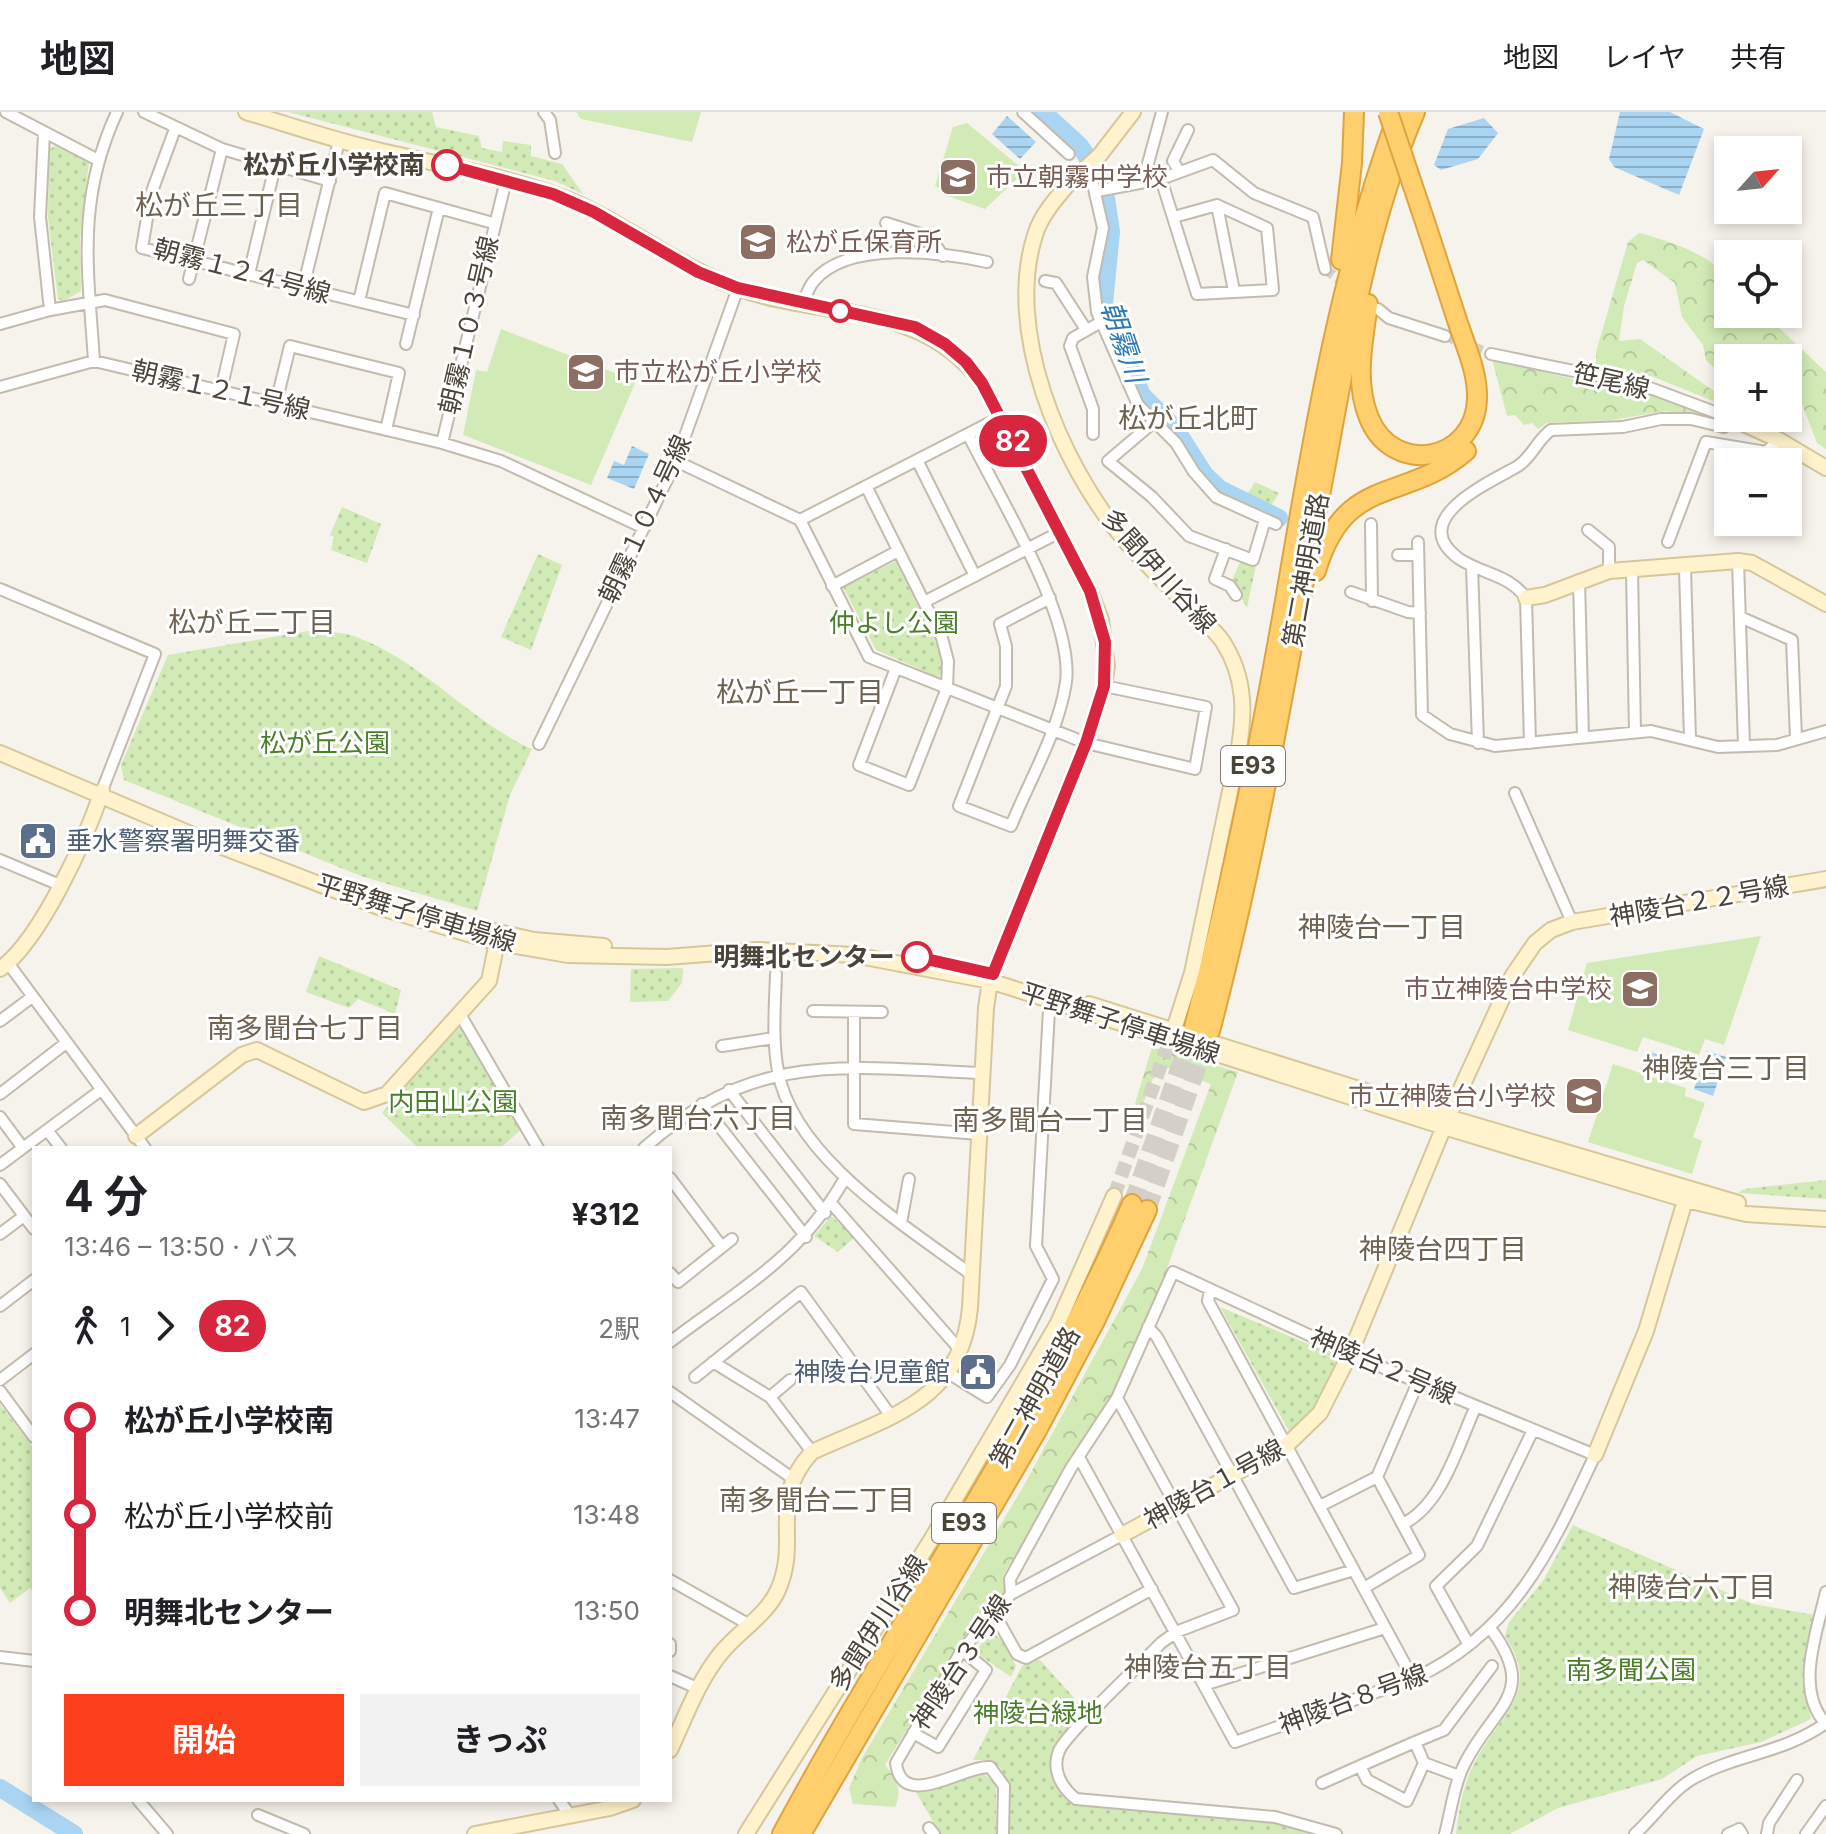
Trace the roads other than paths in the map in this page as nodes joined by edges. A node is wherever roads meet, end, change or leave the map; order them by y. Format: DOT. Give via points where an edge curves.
graph roads {
  1 [pos="6,112"];
  2 [pos="117,112"];
  3 [pos="144,112"];
  4 [pos="246,112"];
  5 [pos="544,112"];
  6 [pos="1023,112"];
  7 [pos="1133,112"];
  8 [pos="1162,112"];
  9 [pos="1354,112"];
  10 [pos="1388,112"];
  11 [pos="1398,112"];
  12 [pos="1415,112"];
  13 [pos="175,129"];
  14 [pos="1188,130"];
  15 [pos="44,133"];
  16 [pos="339,141"];
  17 [pos="222,149"];
  18 [pos="555,153"];
  19 [pos="1069,154"];
  20 [pos="98,160"];
  21 [pos="275,166"];
  22 [pos="1396,168"];
  23 [pos="1179,171"];
  24 [pos="1161,179"];
  25 [pos="506,180"];
  26 [pos="330,181"];
  27 [pos="1143,182"];
  28 [pos="1217,205"];
  29 [pos="1424,205"];
  30 [pos="439,208"];
  31 [pos="1174,217"];
  32 [pos="493,223"];
  33 [pos="886,223"];
  34 [pos="943,256"];
  35 [pos="194,261"];
  36 [pos="987,262"];
  37 [pos="1325,269"];
  38 [pos="249,274"];
  39 [pos="189,279"];
  40 [pos="1045,281"];
  41 [pos="303,288"];
  42 [pos="738,288"];
  43 [pos="1234,291"];
  44 [pos="359,301"];
  45 [pos="90,302"];
  46 [pos="803,303"];
  47 [pos="1378,309"];
  48 [pos="50,310"];
  49 [pos="414,315"];
  50 [pos="1101,322"];
  51 [pos="0,324"];
  52 [pos="1085,328"];
  53 [pos="1445,336"];
  54 [pos="406,344"];
  55 [pos="1491,354"];
  56 [pos="94,361"];
  57 [pos="0,387"];
  58 [pos="221,390"];
  59 [pos="276,403"];
  60 [pos="1714,412"];
  61 [pos="1001,417"];
  62 [pos="1155,421"];
  63 [pos="1714,425"];
  64 [pos="386,430"];
  65 [pos="1761,432"];
  66 [pos="968,434"];
  67 [pos="1093,434"];
  68 [pos="1779,440"];
  69 [pos="442,443"];
  70 [pos="917,460"];
  71 [pos="676,461"];
  72 [pos="1826,468"];
  73 [pos="866,486"];
  74 [pos="1302,504"];
  75 [pos="800,520"];
  76 [pos="1265,520"];
  77 [pos="1276,524"];
  78 [pos="1371,524"];
  79 [pos="644,528"];
  80 [pos="1588,530"];
  81 [pos="1060,532"];
  82 [pos="1418,542"];
  83 [pos="1668,542"];
  84 [pos="1226,549"];
  85 [pos="1026,550"];
  86 [pos="898,551"];
  87 [pos="1398,555"];
  88 [pos="1418,555"];
  89 [pos="1738,561"];
  90 [pos="1472,566"];
  91 [pos="1685,568"];
  92 [pos="1632,570"];
  93 [pos="1609,571"];
  94 [pos="975,576"];
  95 [pos="1579,580"];
  96 [pos="832,586"];
  97 [pos="0,589"];
  98 [pos="1351,592"];
  99 [pos="1236,595"];
  100 [pos="1050,598"];
  101 [pos="1526,598"];
  102 [pos="1372,601"];
  103 [pos="924,602"];
  104 [pos="1826,604"];
  105 [pos="1298,613"];
  106 [pos="1420,613"];
  107 [pos="1740,617"];
  108 [pos="896,668"];
  109 [pos="1104,686"];
  110 [pos="947,688"];
  111 [pos="997,708"];
  112 [pos="1051,729"];
  113 [pos="1826,731"];
  114 [pos="1635,732"];
  115 [pos="1583,737"];
  116 [pos="1796,738"];
  117 [pos="1690,739"];
  118 [pos="0,743"];
  119 [pos="1086,743"];
  120 [pos="1478,743"];
  121 [pos="1530,743"];
  122 [pos="539,744"];
  123 [pos="1744,746"];
  124 [pos="0,753"];
  125 [pos="101,793"];
  126 [pos="1515,793"];
  127 [pos="0,860"];
  128 [pos="1826,879"];
  129 [pos="60,885"];
  130 [pos="1572,922"];
  131 [pos="498,938"];
  132 [pos="4,966"];
  133 [pos="776,974"];
  134 [pos="992,978"];
  135 [pos="1049,996"];
  136 [pos="32,997"];
  137 [pos="813,1011"];
  138 [pos="882,1012"];
  139 [pos="854,1013"];
  140 [pos="461,1016"];
  141 [pos="0,1021"];
  142 [pos="1193,1027"];
  143 [pos="774,1038"];
  144 [pos="66,1043"];
  145 [pos="722,1046"];
  146 [pos="855,1067"];
  147 [pos="982,1073"];
  148 [pos="778,1075"];
  149 [pos="101,1090"];
  150 [pos="729,1090"];
  151 [pos="0,1094"];
  152 [pos="702,1104"];
  153 [pos="0,1117"];
  154 [pos="1446,1122"];
  155 [pos="47,1130"];
  156 [pos="979,1134"];
  157 [pos="141,1142"];
  158 [pos="59,1146"];
  159 [pos="537,1146"];
  160 [pos="647,1146"];
  161 [pos="23,1148"];
  162 [pos="0,1165"];
  163 [pos="845,1178"];
  164 [pos="909,1179"];
  165 [pos="672,1181"];
  166 [pos="0,1184"];
  167 [pos="1687,1195"];
  168 [pos="1114,1196"];
  169 [pos="828,1208"];
  170 [pos="1826,1209"];
  171 [pos="24,1216"];
  172 [pos="1826,1219"];
  173 [pos="901,1223"];
  174 [pos="32,1226"];
  175 [pos="0,1234"];
  176 [pos="806,1237"];
  177 [pos="732,1239"];
  178 [pos="722,1247"];
  179 [pos="1173,1272"];
  180 [pos="672,1275"];
  181 [pos="972,1275"];
  182 [pos="32,1282"];
  183 [pos="1210,1290"];
  184 [pos="0,1306"];
  185 [pos="1148,1327"];
  186 [pos="672,1335"];
  187 [pos="961,1351"];
  188 [pos="1350,1354"];
  189 [pos="32,1356"];
  190 [pos="713,1362"];
  191 [pos="950,1374"];
  192 [pos="695,1377"];
  193 [pos="0,1380"];
  194 [pos="790,1380"];
  195 [pos="1418,1382"];
  196 [pos="0,1391"];
  197 [pos="672,1393"];
  198 [pos="770,1397"];
  199 [pos="1117,1398"];
  200 [pos="1476,1406"];
  201 [pos="891,1416"];
  202 [pos="32,1430"];
  203 [pos="1533,1430"];
  204 [pos="1287,1445"];
  205 [pos="812,1452"];
  206 [pos="1595,1455"];
  207 [pos="1080,1459"];
  208 [pos="1232,1475"];
  209 [pos="1377,1477"];
  210 [pos="792,1478"];
  211 [pos="1177,1505"];
  212 [pos="1320,1506"];
  213 [pos="1403,1524"];
  214 [pos="1122,1535"];
  215 [pos="1354,1570"];
  216 [pos="672,1581"];
  217 [pos="1364,1588"];
  218 [pos="1152,1589"];
  219 [pos="1826,1592"];
  220 [pos="1011,1594"];
  221 [pos="994,1613"];
  222 [pos="748,1624"];
  223 [pos="1385,1628"];
  224 [pos="1490,1628"];
  225 [pos="1176,1632"];
  226 [pos="1469,1645"];
  227 [pos="962,1650"];
  228 [pos="0,1657"];
  229 [pos="32,1661"];
  230 [pos="1492,1666"];
  231 [pos="672,1677"];
  232 [pos="1413,1679"];
  233 [pos="1204,1685"];
  234 [pos="699,1689"];
  235 [pos="1826,1723"];
  236 [pos="913,1733"];
  237 [pos="1415,1742"];
  238 [pos="672,1746"];
  239 [pos="1424,1763"];
  240 [pos="1360,1766"];
  241 [pos="1459,1776"];
  242 [pos="1797,1780"];
  243 [pos="1322,1783"];
  244 [pos="140,1802"];
  245 [pos="560,1802"];
  246 [pos="607,1804"];
  247 [pos="1826,1806"];
  248 [pos="258,1815"];
  249 [pos="570,1815"];
  250 [pos="167,1834"];
  251 [pos="304,1834"];
  252 [pos="475,1834"];
  253 [pos="746,1834"];
  254 [pos="782,1834"];
  255 [pos="801,1834"];
  256 [pos="1003,1834"];
  257 [pos="1336,1834"];
  258 [pos="1445,1834"];
  259 [pos="1635,1834"];
  260 [pos="1728,1834"];
  261 [pos="1742,1834"];
  262 [pos="1767,1834"];
  263 [pos="1806,1834"];
  1 -- 15 [label="street"];
  2 -- 20 [label="street"];
  3 -- 13 [label="street"];
  4 -- 16 [label="street"];
  5 -- 18 [label="street"];
  6 -- 19 [label="street"];
  7 -- 142 [label="street, 多聞伊川谷線, bridge" via="1036,229 1027,272 1027,309 1041,384 1090,493 1122,537 1223,640 1239,674 1245,718 1192,973"];
  8 -- 27 [label="street"];
  9 -- 74 [label="highway" via="1344,239"];
  10 -- 29 [label="highway, bridge"];
  11 -- 29 [label="highway"];
  11 -- 74 [label="highway, 第二神明道路 / E93" via="1358,236"];
  12 -- 22 [label="highway, 第二神明道路 / E93"];
  13 -- 17 [label="street"];
  13 -- 35 [label="street, 朝霧１２４号線" via="151,194 142,248"];
  14 -- 23 [label="street" via="1173,161"];
  15 -- 20 [label="street"];
  15 -- 48 [label="street" via="40,217"];
  16 -- 25 [label="street"];
  16 -- 26 [label="street"];
  17 -- 21 [label="street"];
  17 -- 35 [label="street"];
  20 -- 45 [label="street" via="85,231"];
  21 -- 26 [label="street"];
  21 -- 38 [label="street"];
  22 -- 29 [label="highway" via="1369,293 1362,388 1371,422 1383,441 1420,457 1442,453 1461,440 1473,421 1477,397"];
  22 -- 105 [label="highway, 第二神明道路 / E93" via="1349,340"];
  23 -- 24 [label="street"];
  23 -- 37 [label="street" via="1213,160 1254,193 1313,217"];
  24 -- 27 [label="street"];
  24 -- 31 [label="street"];
  25 -- 32 [label="street, 朝霧１０３号線"];
  25 -- 42 [label="street" via="594,212 698,272"];
  26 -- 41 [label="street"];
  27 -- 50 [label="street" via="1095,185 1103,228 1093,277"];
  28 -- 31 [label="street"];
  28 -- 43 [label="street"];
  28 -- 43 [label="street" via="1267,228 1273,290"];
  29 -- 105 [label="highway" via="1483,370 1488,398 1483,424 1471,446 1452,462 1372,495 1340,520 1326,540"];
  30 -- 32 [label="street"];
  30 -- 44 [label="street" via="385,193"];
  30 -- 49 [label="street"];
  31 -- 43 [label="street" via="1197,294"];
  32 -- 69 [label="street, 朝霧１０３号線"];
  33 -- 34 [label="street" via="930,237"];
  34 -- 36 [label="street"];
  34 -- 46 [label="street" via="863,253 836,263 813,281"];
  35 -- 38 [label="street, 朝霧１２４号線"];
  35 -- 39 [label="street"];
  38 -- 41 [label="street, 朝霧１２４号線"];
  40 -- 52 [label="street" via="1056,283"];
  41 -- 44 [label="street, 朝霧１２４号線"];
  42 -- 46 [label="street"];
  42 -- 71 [label="street, 朝霧１０４号線"];
  44 -- 49 [label="street, 朝霧１２４号線"];
  45 -- 48 [label="street"];
  45 -- 56 [label="street"];
  45 -- 58 [label="street" via="105,300 181,315 234,334"];
  46 -- 61 [label="street" via="915,327 945,344 966,362"];
  47 -- 53 [label="street" via="1389,318"];
  48 -- 51 [label="street"];
  49 -- 54 [label="street"];
  50 -- 52 [label="street"];
  50 -- 62 [label="street" via="1138,405"];
  52 -- 67 [label="street" via="1070,346 1093,409"];
  55 -- 60 [label="street, 笹尾線" via="1642,385"];
  56 -- 57 [label="street, 朝霧１２１号線"];
  56 -- 58 [label="street, 朝霧１２１号線"];
  58 -- 59 [label="street, 朝霧１２１号線"];
  59 -- 64 [label="street, 朝霧１２１号線"];
  59 -- 64 [label="street" via="290,346 399,373"];
  61 -- 66 [label="street"];
  61 -- 81 [label="street"];
  62 -- 76 [label="street" via="1216,497"];
  62 -- 84 [label="street" via="1108,461 1189,536"];
  63 -- 90 [label="street" via="1661,419 1623,427 1551,430 1520,465 1491,477 1451,509 1442,523 1449,548"];
  64 -- 69 [label="street, 朝霧１２１号線"];
  65 -- 68 [label="street, 笹尾線"];
  66 -- 70 [label="street"];
  66 -- 85 [label="street"];
  68 -- 72 [label="street, 笹尾線"];
  68 -- 83 [label="street" via="1766,452 1706,442"];
  69 -- 79 [label="street, 朝霧１０３号線" via="513,466"];
  70 -- 73 [label="street"];
  70 -- 94 [label="street"];
  71 -- 75 [label="street"];
  71 -- 79 [label="street, 朝霧１０４号線"];
  73 -- 75 [label="street"];
  73 -- 86 [label="street"];
  74 -- 142 [label="highway, 第二神明道路 / E93" via="1239,841"];
  75 -- 96 [label="street"];
  76 -- 77 [label="street"];
  76 -- 84 [label="street" via="1253,560"];
  78 -- 102 [label="street"];
  79 -- 122 [label="street, 朝霧１０４号線"];
  80 -- 93 [label="street" via="1609,547"];
  81 -- 85 [label="street"];
  81 -- 109 [label="street" via="1101,620"];
  82 -- 88 [label="street"];
  84 -- 99 [label="street" via="1215,579"];
  85 -- 94 [label="street"];
  85 -- 100 [label="street"];
  86 -- 96 [label="street"];
  86 -- 103 [label="street"];
  87 -- 88 [label="street"];
  88 -- 106 [label="street"];
  89 -- 91 [label="street"];
  89 -- 104 [label="street" via="1752,563"];
  89 -- 107 [label="street"];
  90 -- 101 [label="street" via="1507,579"];
  90 -- 120 [label="street"];
  91 -- 92 [label="street"];
  91 -- 117 [label="street"];
  92 -- 93 [label="street"];
  92 -- 114 [label="street"];
  93 -- 95 [label="street"];
  94 -- 103 [label="street"];
  95 -- 101 [label="street"];
  95 -- 115 [label="street"];
  96 -- 108 [label="street" via="869,657"];
  97 -- 125 [label="street" via="155,654"];
  98 -- 102 [label="street"];
  100 -- 111 [label="street" via="1000,624 1008,672"];
  100 -- 112 [label="street" via="1066,650 1065,683"];
  101 -- 121 [label="street"];
  102 -- 106 [label="street"];
  103 -- 110 [label="street" via="942,638"];
  105 -- 142 [label="highway, 第二神明道路 / E93" via="1247,882"];
  106 -- 120 [label="street" via="1422,715 1450,734"];
  107 -- 116 [label="street" via="1792,640"];
  107 -- 123 [label="street"];
  108 -- 110 [label="street"];
  108 -- 110 [label="street" via="859,765 883,776 909,785"];
  109 -- 119 [label="street"];
  109 -- 119 [label="street" via="1206,707 1195,769"];
  110 -- 111 [label="street"];
  111 -- 112 [label="street"];
  111 -- 112 [label="street" via="959,806 984,817 1011,826"];
  112 -- 119 [label="street"];
  113 -- 116 [label="street"];
  114 -- 115 [label="street"];
  114 -- 117 [label="street"];
  115 -- 121 [label="street"];
  116 -- 123 [label="street" via="1777,745"];
  117 -- 123 [label="street" via="1718,747"];
  118 -- 125 [label="street, 平野舞子停車場線"];
  119 -- 134 [label="street"];
  120 -- 121 [label="street"];
  124 -- 125 [label="street, 平野舞子停車場線"];
  125 -- 129 [label="street"];
  125 -- 131 [label="street, 平野舞子停車場線" via="384,909"];
  126 -- 130 [label="street"];
  127 -- 129 [label="street"];
  128 -- 130 [label="street, 神陵台２２号線"];
  129 -- 132 [label="street" via="33,934"];
  130 -- 154 [label="street, 神陵台１号線" via="1551,930 1524,955"];
  131 -- 134 [label="street, 平野舞子停車場線" via="568,955 667,957 757,950 854,955"];
  131 -- 140 [label="street" via="489,981"];
  132 -- 136 [label="street"];
  133 -- 143 [label="street"];
  134 -- 135 [label="street, 平野舞子停車場線"];
  134 -- 147 [label="street"];
  135 -- 154 [label="street, 平野舞子停車場線"];
  135 -- 191 [label="street" via="1036,1246 1053,1279 1010,1365 987,1397"];
  136 -- 141 [label="street"];
  136 -- 144 [label="street"];
  137 -- 139 [label="street"];
  138 -- 139 [label="street"];
  139 -- 146 [label="street"];
  140 -- 157 [label="street" via="387,1094 374,1101 364,1102 257,1050 242,1055"];
  140 -- 159 [label="street"];
  143 -- 145 [label="street"];
  143 -- 148 [label="street"];
  144 -- 149 [label="street"];
  144 -- 151 [label="street"];
  146 -- 147 [label="street"];
  146 -- 148 [label="street"];
  146 -- 156 [label="street" via="854,1124"];
  147 -- 156 [label="street"];
  148 -- 150 [label="street"];
  148 -- 163 [label="street" via="815,1146"];
  149 -- 155 [label="street"];
  149 -- 157 [label="street"];
  150 -- 152 [label="street"];
  150 -- 169 [label="street"];
  152 -- 160 [label="street"];
  152 -- 176 [label="street"];
  153 -- 161 [label="street"];
  154 -- 167 [label="street, 平野舞子停車場線"];
  154 -- 188 [label="street, 神陵台１号線"];
  155 -- 158 [label="street"];
  155 -- 161 [label="street"];
  156 -- 181 [label="street"];
  161 -- 162 [label="street"];
  163 -- 169 [label="street"];
  163 -- 173 [label="street"];
  164 -- 173 [label="street"];
  165 -- 178 [label="street"];
  166 -- 171 [label="street"];
  167 -- 170 [label="street, 平野舞子停車場線"];
  167 -- 172 [label="street, 平野舞子停車場線" via="1746,1214"];
  167 -- 206 [label="street, 神陵台８号線" via="1646,1331"];
  168 -- 253 [label="street, 多聞伊川谷線" via="1058,1323 931,1540"];
  169 -- 176 [label="street"];
  169 -- 187 [label="street"];
  171 -- 174 [label="street"];
  171 -- 175 [label="street"];
  173 -- 181 [label="street"];
  176 -- 186 [label="street"];
  177 -- 178 [label="street"];
  178 -- 180 [label="street" via="678,1282"];
  179 -- 183 [label="street, 神陵台２号線"];
  179 -- 185 [label="street, 神陵台３号線"];
  181 -- 187 [label="street"];
  182 -- 184 [label="street"];
  183 -- 188 [label="street, 神陵台２号線"];
  183 -- 204 [label="street" via="1208,1301"];
  185 -- 199 [label="street, 神陵台３号線"];
  185 -- 208 [label="street"];
  187 -- 191 [label="street"];
  188 -- 195 [label="street, 神陵台２号線"];
  188 -- 204 [label="street, 神陵台１号線" via="1320,1413"];
  189 -- 193 [label="street"];
  190 -- 192 [label="street"];
  190 -- 198 [label="street"];
  190 -- 201 [label="street" via="801,1292"];
  191 -- 201 [label="street" via="927,1396"];
  194 -- 198 [label="street"];
  195 -- 200 [label="street, 神陵台２号線"];
  195 -- 209 [label="street"];
  196 -- 202 [label="street"];
  197 -- 210 [label="street"];
  198 -- 205 [label="street"];
  199 -- 207 [label="street, 神陵台３号線"];
  199 -- 211 [label="street"];
  200 -- 203 [label="street, 神陵台２号線"];
  200 -- 213 [label="street" via="1440,1485"];
  201 -- 205 [label="street"];
  203 -- 206 [label="street, 神陵台２号線"];
  203 -- 226 [label="street" via="1477,1546 1436,1586"];
  204 -- 208 [label="street, 神陵台１号線"];
  204 -- 212 [label="street"];
  205 -- 210 [label="street"];
  206 -- 224 [label="street, 神陵台８号線" via="1538,1569"];
  207 -- 214 [label="street, 神陵台８号線"];
  207 -- 220 [label="street, 神陵台３号線" via="1010,1579"];
  208 -- 211 [label="street, 神陵台１号線"];
  208 -- 215 [label="street" via="1294,1588"];
  209 -- 212 [label="street"];
  209 -- 213 [label="street"];
  210 -- 222 [label="street" via="786,1565 778,1591"];
  211 -- 214 [label="street, 神陵台１号線"];
  211 -- 225 [label="street" via="1233,1610"];
  212 -- 215 [label="street"];
  213 -- 217 [label="street" via="1419,1555"];
  214 -- 218 [label="street, 神陵台８号線"];
  214 -- 220 [label="street"];
  215 -- 217 [label="street"];
  216 -- 222 [label="street"];
  217 -- 223 [label="street"];
  218 -- 221 [label="street" via="1026,1658 1017,1654"];
  218 -- 225 [label="street, 神陵台８号線"];
  219 -- 235 [label="street" via="1810,1666 1811,1695"];
  220 -- 221 [label="street, 神陵台３号線"];
  221 -- 227 [label="street, 神陵台３号線"];
  222 -- 234 [label="street" via="720,1654"];
  223 -- 232 [label="street"];
  223 -- 233 [label="street"];
  224 -- 226 [label="street, 神陵台８号線"];
  224 -- 241 [label="street" via="1507,1651 1513,1683"];
  225 -- 233 [label="street, 神陵台８号線"];
  225 -- 257 [label="street" via="1059,1748 1056,1773 1066,1791 1099,1804 1275,1817"];
  226 -- 232 [label="street, 神陵台８号線"];
  227 -- 236 [label="street, 神陵台３号線"];
  227 -- 236 [label="street" via="986,1670 938,1747"];
  228 -- 229 [label="street"];
  230 -- 237 [label="street" via="1444,1730"];
  231 -- 234 [label="street"];
  232 -- 233 [label="street, 神陵台８号線" via="1235,1742"];
  234 -- 238 [label="street"];
  235 -- 259 [label="street" via="1778,1750 1691,1779"];
  236 -- 256 [label="street, 神陵台３号線" via="896,1763 905,1781 916,1787 936,1784 975,1766 990,1767 1004,1786"];
  237 -- 239 [label="street"];
  237 -- 240 [label="street"];
  239 -- 240 [label="street" via="1407,1801 1367,1780"];
  239 -- 241 [label="street"];
  240 -- 243 [label="street"];
  241 -- 258 [label="street"];
  242 -- 262 [label="street"];
  244 -- 250 [label="street"];
  245 -- 249 [label="street"];
  246 -- 249 [label="street"];
  247 -- 263 [label="street"];
  248 -- 251 [label="street"];
  249 -- 252 [label="street"];
  254 -- 255 [label="highway, 第二神明道路 / E93" via="1029,1413 1139,1207 1095,1321 1036,1432"];
  260 -- 261 [label="street" via="1739,1829"];
}
